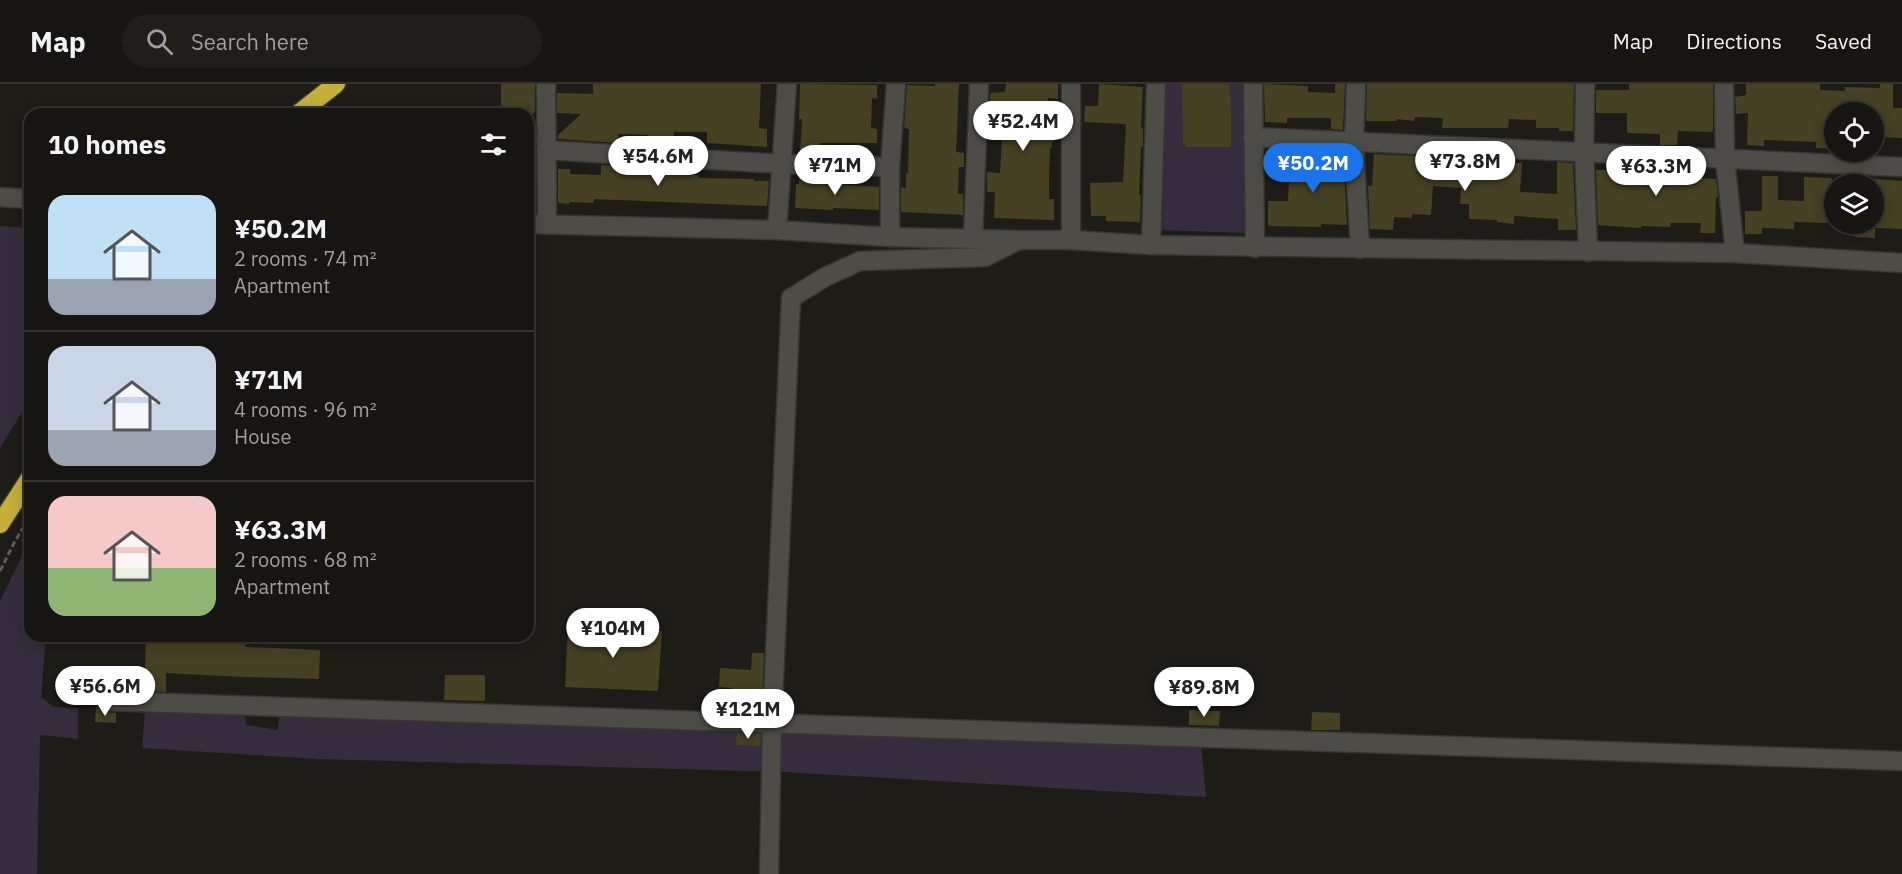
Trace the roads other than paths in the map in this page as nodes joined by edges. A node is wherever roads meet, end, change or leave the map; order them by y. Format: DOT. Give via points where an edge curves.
graph roads {
  1 [pos="336,84"];
  2 [pos="546,84"];
  3 [pos="787,84"];
  4 [pos="896,84"];
  5 [pos="979,84"];
  6 [pos="1071,84"];
  7 [pos="1156,84"];
  8 [pos="1253,84"];
  9 [pos="1356,84"];
  10 [pos="1585,84"];
  11 [pos="1724,84"];
  12 [pos="306,108"];
  13 [pos="1253,137"];
  14 [pos="1354,143"];
  15 [pos="546,150"];
  16 [pos="1584,151"];
  17 [pos="1725,159"];
  18 [pos="782,164"];
  19 [pos="890,167"];
  20 [pos="1902,167"];
  21 [pos="0,197"];
  22 [pos="24,199"];
  23 [pos="534,224"];
  24 [pos="547,224"];
  25 [pos="777,230"];
  26 [pos="890,237"];
  27 [pos="973,239"];
  28 [pos="1019,240"];
  29 [pos="1071,240"];
  30 [pos="1151,245"];
  31 [pos="1255,248"];
  32 [pos="1360,249"];
  33 [pos="1588,252"];
  34 [pos="1735,253"];
  35 [pos="1902,263"];
  36 [pos="24,483"];
  37 [pos="24,486"];
  38 [pos="0,513"];
  39 [pos="0,524"];
  40 [pos="107,701"];
  41 [pos="772,724"];
  42 [pos="1902,761"];
  43 [pos="769,874"];
  1 -- 12 [label="highway"];
  2 -- 15 [label="street"];
  3 -- 18 [label="street"];
  4 -- 19 [label="street"];
  5 -- 27 [label="street"];
  6 -- 29 [label="street"];
  7 -- 30 [label="street"];
  8 -- 13 [label="street"];
  9 -- 14 [label="street"];
  10 -- 16 [label="street"];
  11 -- 17 [label="street"];
  13 -- 14 [label="street"];
  13 -- 31 [label="street"];
  14 -- 16 [label="street"];
  14 -- 32 [label="street"];
  15 -- 18 [label="street"];
  15 -- 24 [label="street"];
  16 -- 17 [label="street"];
  16 -- 33 [label="street"];
  17 -- 20 [label="street"];
  17 -- 34 [label="street"];
  18 -- 19 [label="street"];
  18 -- 25 [label="street"];
  19 -- 26 [label="street"];
  21 -- 22 [label="street"];
  23 -- 24 [label="street"];
  24 -- 25 [label="street"];
  25 -- 26 [label="street"];
  26 -- 27 [label="street"];
  27 -- 28 [label="street"];
  28 -- 29 [label="street"];
  28 -- 41 [label="street" via="985,258 860,261 790,298"];
  29 -- 30 [label="street"];
  30 -- 31 [label="street"];
  31 -- 32 [label="street"];
  32 -- 33 [label="street"];
  33 -- 34 [label="street"];
  34 -- 35 [label="street"];
  36 -- 38 [label="highway"];
  37 -- 39 [label="highway"];
  40 -- 41 [label="street"];
  41 -- 42 [label="street"];
  41 -- 43 [label="street"];
}
